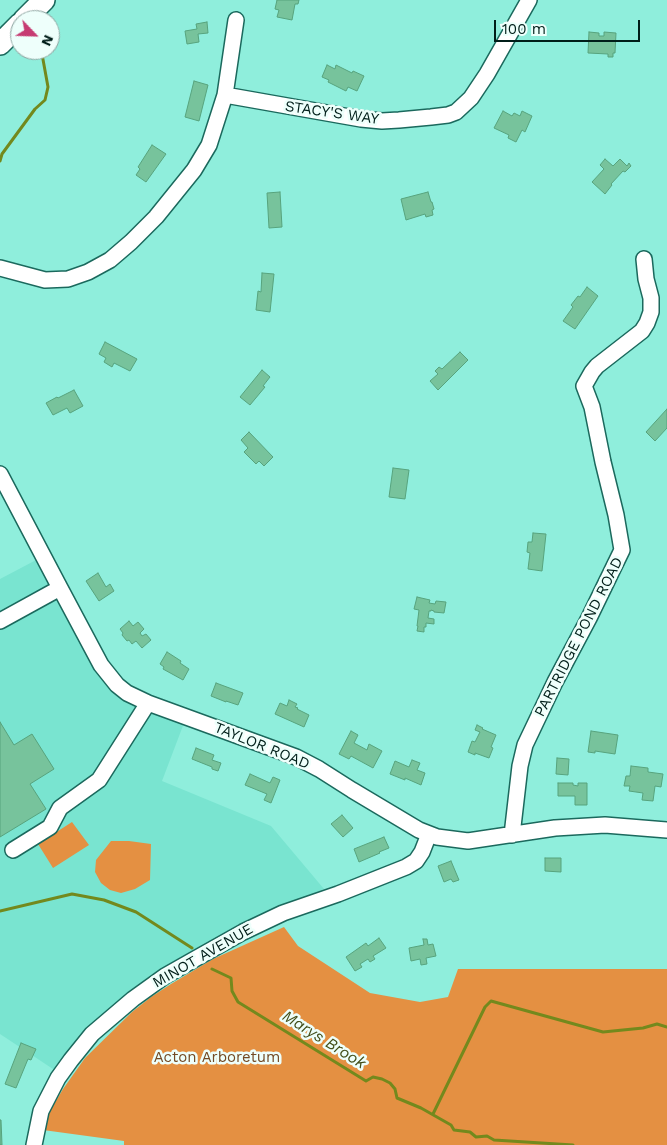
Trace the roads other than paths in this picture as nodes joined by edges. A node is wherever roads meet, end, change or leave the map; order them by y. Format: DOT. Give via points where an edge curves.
graph roads {
  1 [pos="44,0"];
  2 [pos="529,0"];
  3 [pos="34,10"];
  4 [pos="236,20"];
  5 [pos="10,34"];
  6 [pos="0,44"];
  7 [pos="225,95"];
  8 [pos="644,258"];
  9 [pos="0,268"];
  10 [pos="0,474"];
  11 [pos="60,588"];
  12 [pos="0,621"];
  13 [pos="148,703"];
  14 [pos="667,830"];
  15 [pos="429,834"];
  16 [pos="512,835"];
  17 [pos="13,850"];
  18 [pos="34,1145"];
  1 -- 3 [label="highway"];
  2 -- 7 [label="street, STACY'S WAY" via="471,98 448,115 399,120 361,119"];
  4 -- 7 [label="street"];
  5 -- 6 [label="highway"];
  7 -- 9 [label="street" via="209,145 194,170 156,217 110,260 68,279 46,280"];
  8 -- 16 [label="street, PARTRIDGE POND ROAD" via="651,312 647,323 642,331 597,366 584,386 592,407 622,550 525,744"];
  10 -- 11 [label="street, TAYLOR ROAD"];
  11 -- 12 [label="street"];
  11 -- 13 [label="street, TAYLOR ROAD" via="109,676 127,693"];
  13 -- 15 [label="street, TAYLOR ROAD" via="296,757"];
  13 -- 17 [label="street" via="99,780 60,808 50,826"];
  14 -- 16 [label="street, TAYLOR ROAD" via="605,826 555,828"];
  15 -- 16 [label="street, TAYLOR ROAD" via="468,841"];
  15 -- 18 [label="street, MINOT AVENUE" via="416,861 406,867 283,913 243,932 194,958 133,999 92,1034 58,1078 41,1111"];
}
